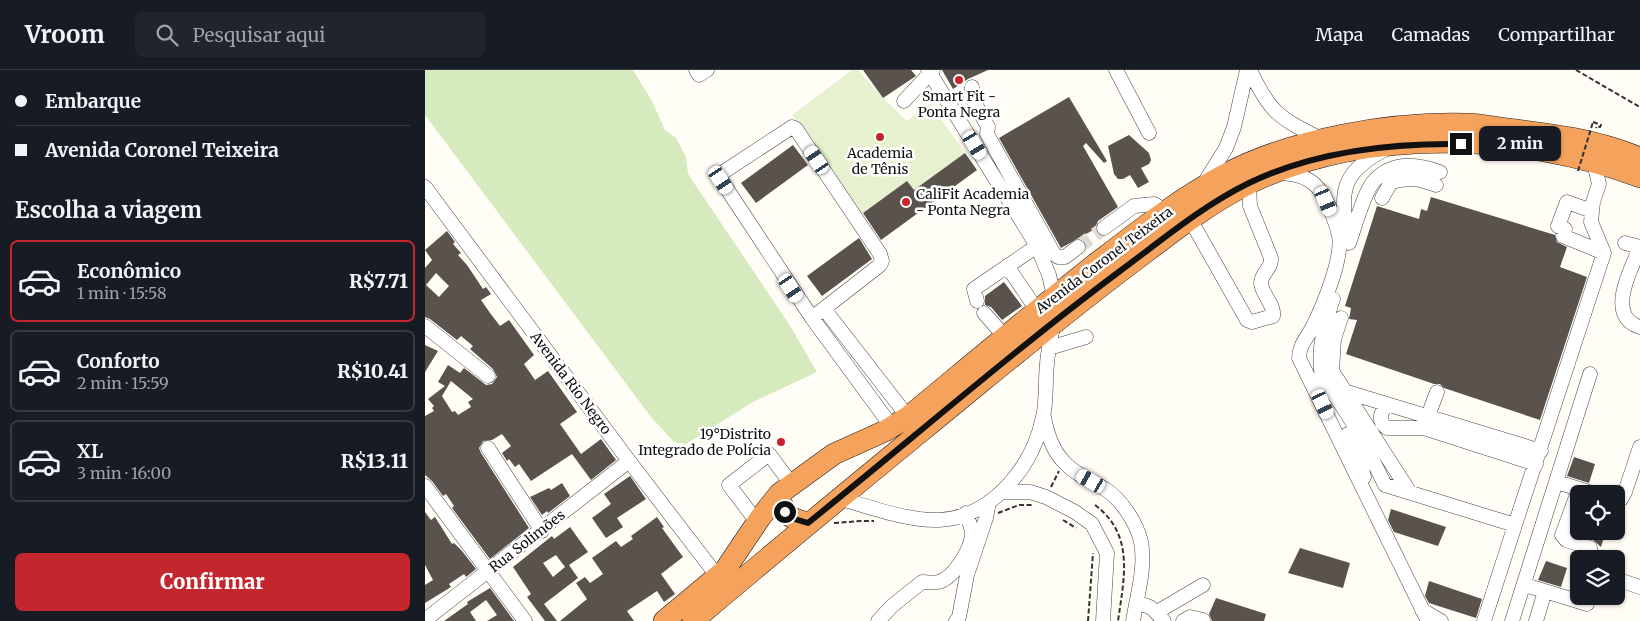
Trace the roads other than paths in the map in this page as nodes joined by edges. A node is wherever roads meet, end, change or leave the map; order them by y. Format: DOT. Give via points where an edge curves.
graph roads {
  1 [pos="696,70"];
  2 [pos="707,70"];
  3 [pos="1116,70"];
  4 [pos="1248,70"];
  5 [pos="930,71"];
  6 [pos="972,87"];
  7 [pos="904,101"];
  8 [pos="1149,133"];
  9 [pos="1323,140"];
  10 [pos="1393,145"];
  11 [pos="1640,158"];
  12 [pos="1586,167"];
  13 [pos="1275,172"];
  14 [pos="1640,177"];
  15 [pos="1249,183"];
  16 [pos="425,187"];
  17 [pos="1199,190"];
  18 [pos="1382,198"];
  19 [pos="1592,211"];
  20 [pos="1167,212"];
  21 [pos="1190,219"];
  22 [pos="1103,228"];
  23 [pos="1625,243"];
  24 [pos="1348,244"];
  25 [pos="1037,246"];
  26 [pos="1078,248"];
  27 [pos="1640,248"];
  28 [pos="1604,253"];
  29 [pos="1007,266"];
  30 [pos="1054,296"];
  31 [pos="825,310"];
  32 [pos="1045,316"];
  33 [pos="812,318"];
  34 [pos="1341,318"];
  35 [pos="425,326"];
  36 [pos="1640,327"];
  37 [pos="1005,337"];
  38 [pos="1086,337"];
  39 [pos="1305,340"];
  40 [pos="1321,345"];
  41 [pos="1049,348"];
  42 [pos="1319,364"];
  43 [pos="1304,367"];
  44 [pos="1590,374"];
  45 [pos="488,376"];
  46 [pos="1322,379"];
  47 [pos="1347,392"];
  48 [pos="1437,392"];
  49 [pos="1386,404"];
  50 [pos="1428,416"];
  51 [pos="1044,417"];
  52 [pos="900,422"];
  53 [pos="1640,447"];
  54 [pos="488,448"];
  55 [pos="1387,456"];
  56 [pos="1538,457"];
  57 [pos="629,461"];
  58 [pos="1377,469"];
  59 [pos="1557,482"];
  60 [pos="425,486"];
  61 [pos="1570,486"];
  62 [pos="785,489"];
  63 [pos="1409,491"];
  64 [pos="1001,492"];
  65 [pos="1365,492"];
  66 [pos="1625,492"];
  67 [pos="839,498"];
  68 [pos="989,502"];
  69 [pos="1570,512"];
  70 [pos="966,513"];
  71 [pos="757,522"];
  72 [pos="808,523"];
  73 [pos="1515,525"];
  74 [pos="541,530"];
  75 [pos="1590,550"];
  76 [pos="488,572"];
  77 [pos="718,577"];
  78 [pos="1625,582"];
  79 [pos="1525,584"];
  80 [pos="1203,585"];
  81 [pos="1640,587"];
  82 [pos="1545,591"];
  83 [pos="1570,595"];
  84 [pos="1136,604"];
  85 [pos="1425,615"];
  86 [pos="1160,616"];
  87 [pos="425,620"];
  88 [pos="1203,620"];
  89 [pos="525,621"];
  90 [pos="664,621"];
  91 [pos="693,621"];
  92 [pos="878,621"];
  93 [pos="956,621"];
  94 [pos="1103,621"];
  95 [pos="1133,621"];
  96 [pos="1183,621"];
  97 [pos="1441,621"];
  98 [pos="1485,621"];
  99 [pos="1512,621"];
  100 [pos="1536,621"];
  1 -- 2 [label="street" via="699,75"];
  3 -- 8 [label="street"];
  4 -- 9 [label="street" via="1270,107 1286,121"];
  4 -- 17 [label="street" via="1226,148"];
  5 -- 7 [label="street"];
  5 -- 25 [label="street"];
  6 -- 26 [label="street" via="971,96 988,127 987,134 1054,254 1065,257"];
  9 -- 11 [label="highway, Avenida Coronel Teixeira" via="1409,126 1466,124 1591,142"];
  9 -- 17 [label="highway, Avenida Coronel Teixeira" via="1266,157 1224,174"];
  10 -- 12 [label="highway, Avenida Coronel Teixeira" via="1478,144 1524,148"];
  10 -- 13 [label="highway, Avenida Coronel Teixeira" via="1332,155"];
  10 -- 24 [label="street" via="1361,164 1349,180 1343,203"];
  12 -- 14 [label="highway, Avenida Coronel Teixeira"];
  12 -- 19 [label="street" via="1599,184"];
  13 -- 15 [label="highway, Avenida Coronel Teixeira"];
  13 -- 39 [label="street" via="1293,173 1313,181 1324,195 1339,237 1339,258"];
  15 -- 21 [label="highway, Avenida Coronel Teixeira"];
  15 -- 21 [label="street" via="1250,206 1271,258 1270,267 1261,280 1273,311 1270,318 1247,320"];
  16 -- 57 [label="street, Avenida Rio Negro"];
  17 -- 20 [label="highway, Avenida Coronel Teixeira"];
  18 -- 24 [label="street" via="1391,182 1408,178 1438,178 1423,166 1403,165 1374,181"];
  19 -- 28 [label="street" via="1591,222"];
  19 -- 28 [label="street" via="1567,202 1558,226 1565,229 1563,236"];
  20 -- 22 [label="street" via="1154,204 1134,206"];
  20 -- 30 [label="highway, Avenida Coronel Teixeira"];
  21 -- 32 [label="highway, Avenida Coronel Teixeira"];
  23 -- 27 [label="street"];
  24 -- 40 [label="street"];
  25 -- 29 [label="street"];
  25 -- 30 [label="street"];
  27 -- 36 [label="street" via="1621,304 1625,316"];
  28 -- 56 [label="street"];
  29 -- 32 [label="street"];
  29 -- 37 [label="street" via="974,289 981,307"];
  30 -- 32 [label="highway, Avenida Coronel Teixeira"];
  31 -- 33 [label="street"];
  31 -- 33 [label="street" via="882,261 792,127 720,177"];
  31 -- 52 [label="street"];
  32 -- 37 [label="highway, Avenida Coronel Teixeira"];
  32 -- 41 [label="street"];
  32 -- 67 [label="highway, Avenida Coronel Teixeira"];
  33 -- 52 [label="street"];
  34 -- 47 [label="street" via="1334,339 1332,371"];
  35 -- 45 [label="street"];
  37 -- 52 [label="highway, Avenida Coronel Teixeira"];
  38 -- 41 [label="street"];
  39 -- 40 [label="street"];
  39 -- 43 [label="street" via="1299,350"];
  40 -- 42 [label="street"];
  41 -- 51 [label="street"];
  42 -- 43 [label="street"];
  42 -- 46 [label="street"];
  43 -- 65 [label="street"];
  44 -- 59 [label="street"];
  46 -- 58 [label="street" via="1351,419"];
  46 -- 65 [label="street" via="1358,453"];
  47 -- 49 [label="street"];
  47 -- 55 [label="street"];
  48 -- 50 [label="street"];
  49 -- 50 [label="street"];
  49 -- 56 [label="street" via="1380,414 1387,428 1424,428"];
  50 -- 56 [label="street"];
  51 -- 64 [label="street" via="1031,454 1021,471"];
  51 -- 84 [label="street" via="1052,444 1063,462 1107,491 1122,505 1135,525 1141,541 1142,563"];
  52 -- 62 [label="highway, Avenida Coronel Teixeira" via="834,454"];
  53 -- 66 [label="street"];
  54 -- 74 [label="street"];
  55 -- 58 [label="street"];
  55 -- 63 [label="street"];
  56 -- 73 [label="street"];
  57 -- 74 [label="street, Rua Solimões"];
  57 -- 77 [label="street, Avenida Rio Negro"];
  58 -- 63 [label="street" via="1385,485"];
  59 -- 61 [label="street"];
  59 -- 79 [label="street"];
  60 -- 76 [label="street"];
  62 -- 71 [label="highway, Avenida Coronel Teixeira"];
  62 -- 71 [label="street" via="769,454 729,485"];
  62 -- 72 [label="highway" via="782,506 788,517"];
  63 -- 73 [label="street"];
  64 -- 68 [label="street"];
  64 -- 94 [label="street" via="1030,492 1075,512 1092,524 1107,553"];
  65 -- 85 [label="street"];
  67 -- 70 [label="street" via="921,519 940,520"];
  67 -- 72 [label="highway, Avenida Coronel Teixeira"];
  68 -- 70 [label="street"];
  68 -- 93 [label="street"];
  69 -- 75 [label="street" via="1561,535"];
  70 -- 92 [label="street" via="972,535 956,569 937,582 922,582"];
  71 -- 77 [label="highway, Avenida Coronel Teixeira"];
  72 -- 91 [label="highway, Avenida Coronel Teixeira"];
  73 -- 98 [label="street"];
  74 -- 76 [label="street, Rua Solimões"];
  76 -- 87 [label="street, Rua Solimões"];
  76 -- 89 [label="street"];
  77 -- 90 [label="highway, Avenida Coronel Teixeira"];
  78 -- 81 [label="street"];
  79 -- 82 [label="street"];
  79 -- 99 [label="street"];
  80 -- 86 [label="street"];
  82 -- 83 [label="street"];
  82 -- 100 [label="street"];
  84 -- 86 [label="street" via="1148,604"];
  84 -- 95 [label="street"];
  85 -- 97 [label="street"];
  88 -- 96 [label="street" via="1190,617"];
}
